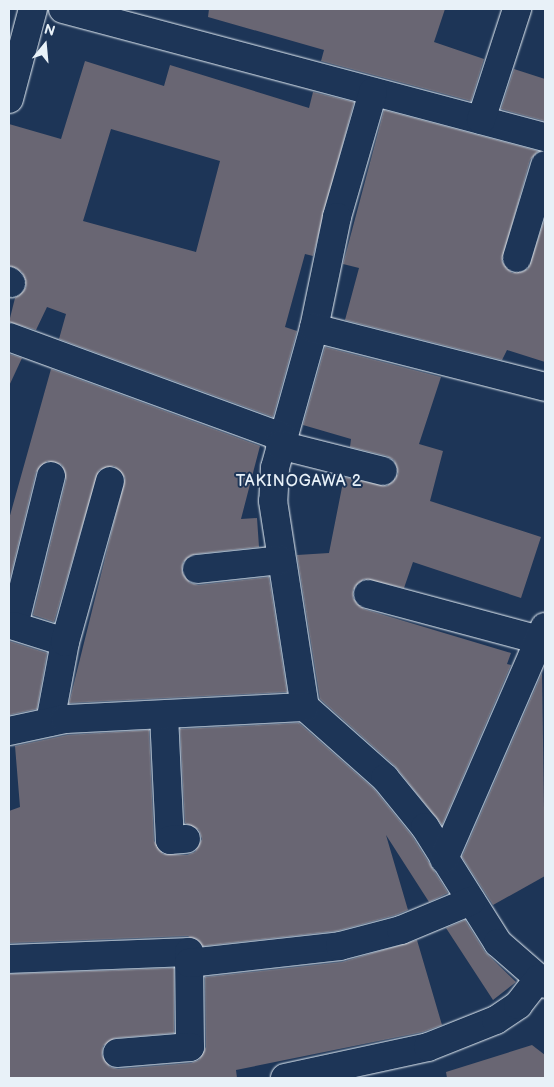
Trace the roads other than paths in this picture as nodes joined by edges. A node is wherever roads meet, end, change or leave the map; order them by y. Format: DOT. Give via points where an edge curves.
graph roads {
  1 [pos="33,9"];
  2 [pos="63,9"];
  3 [pos="516,9"];
  4 [pos="106,14"];
  5 [pos="373,92"];
  6 [pos="9,99"];
  7 [pos="481,120"];
  8 [pos="545,136"];
  9 [pos="545,166"];
  10 [pos="517,258"];
  11 [pos="314,328"];
  12 [pos="9,337"];
  13 [pos="545,387"];
  14 [pos="281,441"];
  15 [pos="384,471"];
  16 [pos="51,476"];
  17 [pos="110,481"];
  18 [pos="281,560"];
  19 [pos="198,569"];
  20 [pos="368,594"];
  21 [pos="542,633"];
  22 [pos="65,642"];
  23 [pos="305,707"];
  24 [pos="164,715"];
  25 [pos="50,722"];
  26 [pos="9,731"];
  27 [pos="186,839"];
  28 [pos="444,859"];
  29 [pos="471,901"];
  30 [pos="9,959"];
  31 [pos="189,963"];
  32 [pos="542,981"];
  33 [pos="117,1053"];
  34 [pos="285,1078"];
  1 -- 6 [label="street"];
  2 -- 4 [label="street"];
  3 -- 7 [label="street"];
  4 -- 5 [label="street"];
  5 -- 7 [label="street"];
  5 -- 11 [label="street" via="337,217"];
  7 -- 8 [label="street"];
  9 -- 10 [label="street"];
  11 -- 13 [label="street"];
  11 -- 14 [label="street"];
  12 -- 14 [label="street"];
  14 -- 15 [label="street"];
  14 -- 18 [label="street" via="273,501"];
  16 -- 22 [label="street" via="14,626"];
  17 -- 22 [label="street"];
  18 -- 19 [label="street"];
  18 -- 23 [label="street"];
  20 -- 21 [label="street"];
  21 -- 28 [label="street"];
  22 -- 25 [label="street"];
  23 -- 24 [label="street"];
  23 -- 28 [label="street" via="385,778"];
  24 -- 25 [label="street"];
  24 -- 27 [label="street" via="170,840"];
  25 -- 26 [label="street"];
  28 -- 29 [label="street"];
  29 -- 31 [label="street" via="401,930 340,946"];
  29 -- 32 [label="street" via="498,943"];
  30 -- 31 [label="street" via="189,952"];
  31 -- 33 [label="street" via="190,1047"];
  32 -- 34 [label="street" via="518,1005 496,1020 428,1047"];
}
